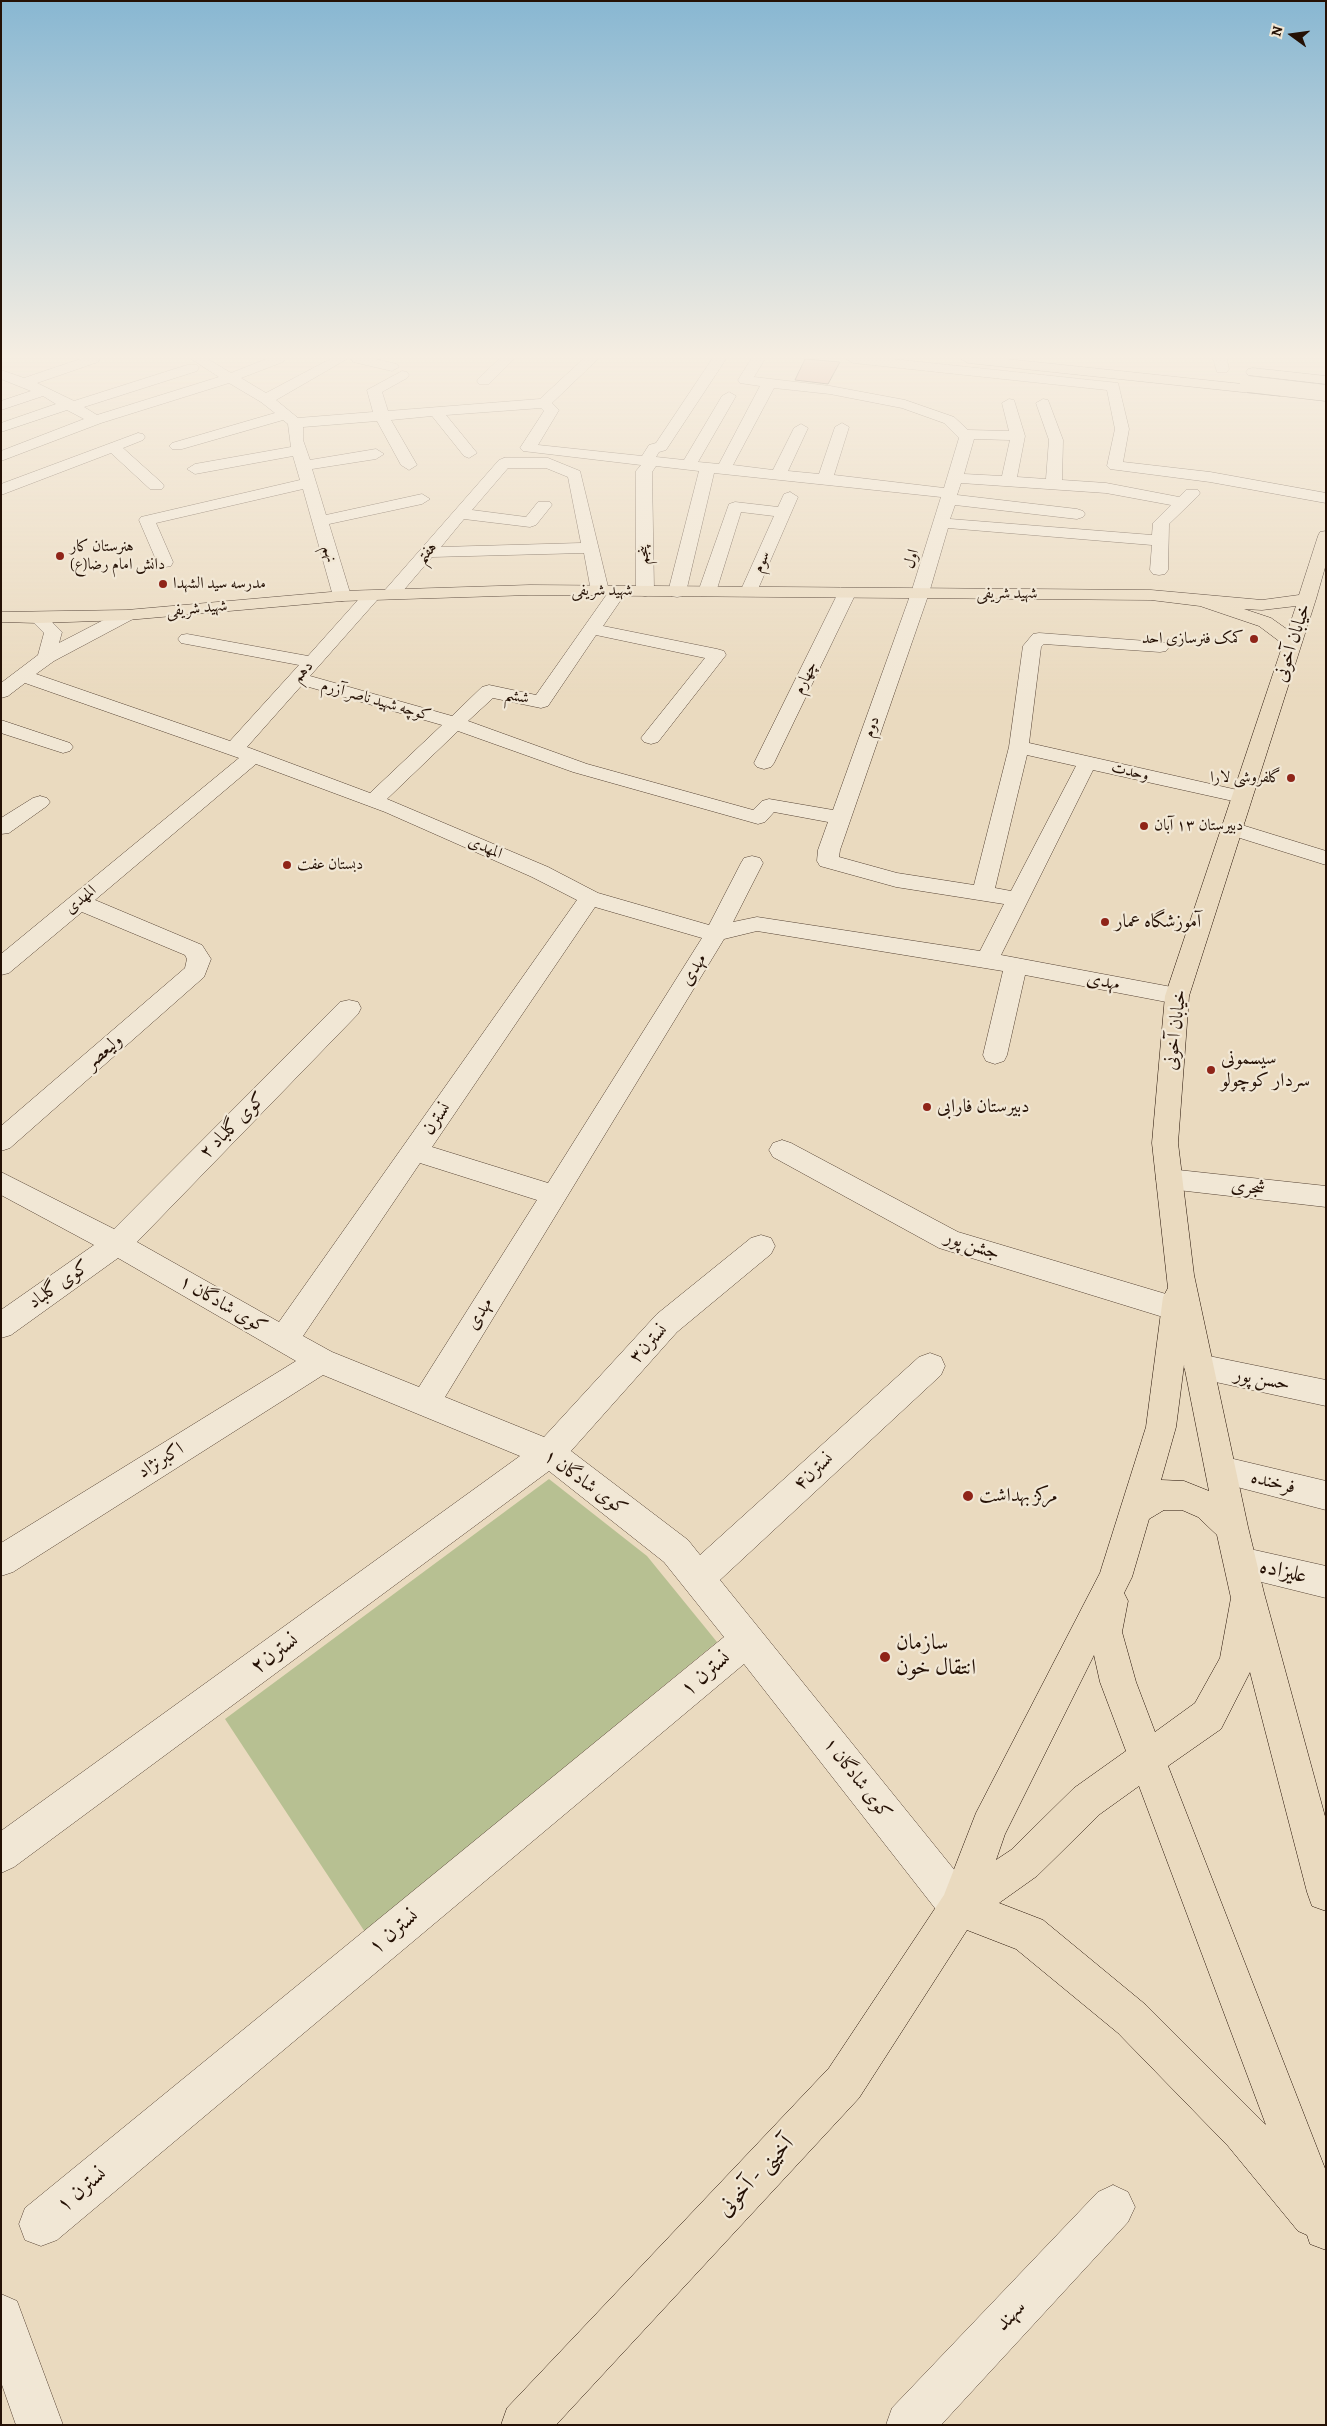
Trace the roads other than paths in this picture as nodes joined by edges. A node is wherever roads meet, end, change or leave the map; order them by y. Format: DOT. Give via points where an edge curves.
graph roads {
  1 [pos="47,472"];
  2 [pos="141,472"];
  3 [pos="306,472"];
  4 [pos="497,472"];
  5 [pos="571,472"];
  6 [pos="644,472"];
  7 [pos="714,472"];
  8 [pos="749,472"];
  9 [pos="779,472"];
  10 [pos="827,472"];
  11 [pos="956,472"];
  12 [pos="1011,472"];
  13 [pos="1055,472"];
  14 [pos="1169,472"];
  15 [pos="778,475"];
  16 [pos="798,477"];
  17 [pos="1210,477"];
  18 [pos="954,478"];
  19 [pos="825,479"];
  20 [pos="1009,481"];
  21 [pos="309,483"];
  22 [pos="1054,484"];
  23 [pos="156,486"];
  24 [pos="1,490"];
  25 [pos="949,496"];
  26 [pos="1326,498"];
  27 [pos="422,499"];
  28 [pos="1183,502"];
  29 [pos="544,505"];
  30 [pos="783,512"];
  31 [pos="461,514"];
  32 [pos="1077,514"];
  33 [pos="320,521"];
  34 [pos="941,523"];
  35 [pos="1326,536"];
  36 [pos="1160,541"];
  37 [pos="591,548"];
  38 [pos="428,552"];
  39 [pos="165,562"];
  40 [pos="1159,570"];
  41 [pos="609,591"];
  42 [pos="645,591"];
  43 [pos="677,592"];
  44 [pos="707,592"];
  45 [pos="749,592"];
  46 [pos="847,593"];
  47 [pos="382,594"];
  48 [pos="920,594"];
  49 [pos="342,596"];
  50 [pos="1307,599"];
  51 [pos="1203,600"];
  52 [pos="128,615"];
  53 [pos="1,617"];
  54 [pos="38,618"];
  55 [pos="592,629"];
  56 [pos="187,639"];
  57 [pos="1293,643"];
  58 [pos="1160,647"];
  59 [pos="47,657"];
  60 [pos="312,662"];
  61 [pos="22,676"];
  62 [pos="298,678"];
  63 [pos="1,692"];
  64 [pos="455,723"];
  65 [pos="1,726"];
  66 [pos="651,738"];
  67 [pos="63,747"];
  68 [pos="1019,747"];
  69 [pos="244,752"];
  70 [pos="764,763"];
  71 [pos="1083,770"];
  72 [pos="1242,797"];
  73 [pos="373,801"];
  74 [pos="40,802"];
  75 [pos="840,818"];
  76 [pos="1,828"];
  77 [pos="1232,828"];
  78 [pos="1326,858"];
  79 [pos="752,863"];
  80 [pos="983,894"];
  81 [pos="590,898"];
  82 [pos="1018,899"];
  83 [pos="79,902"];
  84 [pos="716,934"];
  85 [pos="987,960"];
  86 [pos="1016,966"];
  87 [pos="1,967"];
  88 [pos="1177,996"];
  89 [pos="349,1008"];
  90 [pos="996,1055"];
  91 [pos="1,1141"];
  92 [pos="782,1150"];
  93 [pos="414,1151"];
  94 [pos="1169,1179"];
  95 [pos="1,1182"];
  96 [pos="554,1195"];
  97 [pos="1326,1197"];
  98 [pos="117,1244"];
  99 [pos="761,1246"];
  100 [pos="1180,1275"];
  101 [pos="1176,1310"];
  102 [pos="1,1326"];
  103 [pos="284,1339"];
  104 [pos="321,1361"];
  105 [pos="930,1366"];
  106 [pos="1199,1367"];
  107 [pos="1326,1392"];
  108 [pos="425,1403"];
  109 [pos="550,1453"];
  110 [pos="1221,1470"];
  111 [pos="1326,1496"];
  112 [pos="1137,1508"];
  113 [pos="1232,1527"];
  114 [pos="1,1561"];
  115 [pos="1115,1577"];
  116 [pos="698,1578"];
  117 [pos="1244,1578"];
  118 [pos="1324,1586"];
  119 [pos="747,1640"];
  120 [pos="1146,1757"];
  121 [pos="1,1854"];
  122 [pos="1326,1892"];
  123 [pos="959,1907"];
  124 [pos="1113,2207"];
  125 [pos="41,2224"];
  126 [pos="1326,2230"];
  127 [pos="1,2317"];
  128 [pos="40,2425"];
  129 [pos="524,2425"];
  130 [pos="909,2425"];
  1 -- 24 [label="street"];
  2 -- 23 [label="street"];
  3 -- 21 [label="street, نهم"];
  4 -- 31 [label="street, هفتم"];
  5 -- 37 [label="street, هفتم" via="575,474"];
  6 -- 42 [label="street, پنجم"];
  7 -- 43 [label="street"];
  8 -- 15 [label="street"];
  9 -- 15 [label="street"];
  10 -- 19 [label="street"];
  11 -- 18 [label="street, اول"];
  12 -- 20 [label="street"];
  13 -- 22 [label="street"];
  14 -- 17 [label="street"];
  15 -- 16 [label="street"];
  16 -- 19 [label="street"];
  16 -- 30 [label="street, سوم"];
  17 -- 26 [label="street"];
  17 -- 28 [label="street"];
  18 -- 20 [label="street"];
  18 -- 25 [label="street, اول"];
  19 -- 25 [label="street"];
  20 -- 22 [label="street"];
  21 -- 33 [label="street, نهم"];
  21 -- 39 [label="street" via="147,520"];
  22 -- 28 [label="street" via="1106,488"];
  25 -- 32 [label="street"];
  25 -- 34 [label="street, اول"];
  27 -- 33 [label="street"];
  28 -- 36 [label="street" via="1161,523"];
  29 -- 31 [label="street" via="530,522"];
  30 -- 44 [label="street" via="736,507"];
  30 -- 45 [label="street, سوم"];
  31 -- 38 [label="street, هفتم"];
  33 -- 49 [label="street, نهم"];
  34 -- 36 [label="street"];
  34 -- 48 [label="street, اول"];
  35 -- 50 [label="main road, خیابان آخونی"];
  36 -- 40 [label="street"];
  37 -- 38 [label="street"];
  37 -- 41 [label="street"];
  38 -- 47 [label="street, هفتم"];
  41 -- 42 [label="main road, شهید شریفی"];
  41 -- 47 [label="main road, شهید شریفی"];
  41 -- 55 [label="street, ششم"];
  42 -- 43 [label="main road, شهید شریفی"];
  43 -- 44 [label="main road, شهید شریفی"];
  44 -- 45 [label="main road, شهید شریفی"];
  45 -- 46 [label="main road, شهید شریفی"];
  46 -- 48 [label="main road, شهید شریفی"];
  46 -- 70 [label="street, چهارم"];
  47 -- 49 [label="main road, شهید شریفی"];
  47 -- 60 [label="street, دهم"];
  48 -- 51 [label="main road, شهید شریفی" via="1151,595"];
  48 -- 75 [label="street, دوم"];
  49 -- 52 [label="main road, شهید شریفی"];
  50 -- 51 [label="main road" via="1262,605"];
  50 -- 57 [label="main road, خیابان آخونی"];
  51 -- 57 [label="main road" via="1265,622"];
  52 -- 54 [label="main road, شهید شریفی"];
  52 -- 59 [label="street"];
  53 -- 54 [label="main road, شهید شریفی"];
  54 -- 59 [label="street" via="53,632"];
  55 -- 64 [label="street, ششم" via="541,702 488,691"];
  55 -- 66 [label="street" via="717,655"];
  56 -- 60 [label="street"];
  57 -- 72 [label="main road, خیابان آخونی"];
  58 -- 68 [label="street" via="1038,638 1032,646"];
  59 -- 61 [label="street"];
  60 -- 62 [label="street, دهم"];
  61 -- 63 [label="street"];
  61 -- 69 [label="street, المهدی"];
  62 -- 64 [label="street, کوچه شهید ناصر آزرم"];
  62 -- 69 [label="street, دهم"];
  64 -- 73 [label="street, ششم"];
  64 -- 75 [label="street, کوچه شهید ناصر آزرم" via="580,768 758,818 769,805"];
  65 -- 67 [label="street"];
  68 -- 72 [label="street, وحدت"];
  68 -- 80 [label="street"];
  69 -- 73 [label="street, المهدی"];
  69 -- 83 [label="street, المهدی"];
  71 -- 82 [label="street"];
  72 -- 77 [label="main road, خیابان آخونی"];
  73 -- 81 [label="street, المهدی" via="540,872"];
  74 -- 76 [label="street"];
  75 -- 80 [label="street, دوم" via="828,850 828,861 896,880"];
  77 -- 78 [label="street"];
  77 -- 88 [label="main road, خیابان آخونی"];
  79 -- 84 [label="street"];
  80 -- 82 [label="street"];
  81 -- 84 [label="street, المهدی"];
  81 -- 93 [label="street, نسترن"];
  82 -- 85 [label="street"];
  83 -- 87 [label="street, المهدی"];
  83 -- 91 [label="street, ولیعصر" via="194,950 200,958 196,971"];
  84 -- 85 [label="street, مهدی" via="757,924"];
  84 -- 96 [label="street, مهدی"];
  85 -- 86 [label="street, مهدی"];
  86 -- 88 [label="street, مهدی"];
  86 -- 90 [label="street"];
  88 -- 94 [label="main road, خیابان آخونی" via="1165,1143"];
  89 -- 98 [label="street, کوی گلباد ۲"];
  92 -- 101 [label="street, جشن پور" via="948,1240"];
  93 -- 96 [label="street"];
  93 -- 103 [label="street, نسترن"];
  94 -- 97 [label="street, شجری"];
  94 -- 100 [label="main road, خیابان آخونی"];
  95 -- 98 [label="street, کوی شادگان ۱"];
  96 -- 108 [label="street, مهدی"];
  98 -- 102 [label="street, کوی گلباد"];
  98 -- 103 [label="street, کوی شادگان ۱"];
  99 -- 109 [label="street, نسترن۳" via="667,1323"];
  100 -- 101 [label="main road"];
  100 -- 106 [label="main road"];
  101 -- 112 [label="main road" via="1161,1427"];
  103 -- 104 [label="street, کوی شادگان ۱"];
  104 -- 108 [label="street, کوی شادگان ۱"];
  104 -- 114 [label="street, اکبرنژاد"];
  105 -- 116 [label="street, نسترن۴"];
  106 -- 107 [label="street, حسن پور"];
  106 -- 110 [label="main road"];
  108 -- 109 [label="street, کوی شادگان ۱"];
  109 -- 116 [label="street, کوی شادگان ۱" via="676,1550"];
  109 -- 121 [label="street, نسترن۲"];
  110 -- 111 [label="street, فرخنده"];
  110 -- 113 [label="main road"];
  112 -- 113 [label="main road" via="1160,1495 1184,1496 1209,1507"];
  112 -- 115 [label="main road"];
  113 -- 117 [label="main road"];
  115 -- 120 [label="main road" via="1105,1632 1118,1682"];
  115 -- 123 [label="main road" via="989,1826"];
  116 -- 119 [label="street, کوی شادگان ۱"];
  117 -- 118 [label="street, علیزاده"];
  117 -- 120 [label="main road" via="1238,1662 1208,1716"];
  117 -- 122 [label="main road"];
  119 -- 123 [label="street, کوی شادگان ۱"];
  119 -- 125 [label="street, نسترن ۱"];
  120 -- 123 [label="main road" via="1087,1801 1024,1864"];
  120 -- 126 [label="main road"];
  123 -- 126 [label="main road" via="1029,1934 1132,2019 1243,2130"];
  123 -- 129 [label="main road, آخینی - آخونی" via="844,2083"];
  124 -- 130 [label="street, سهند"];
  127 -- 128 [label="street"];
}
